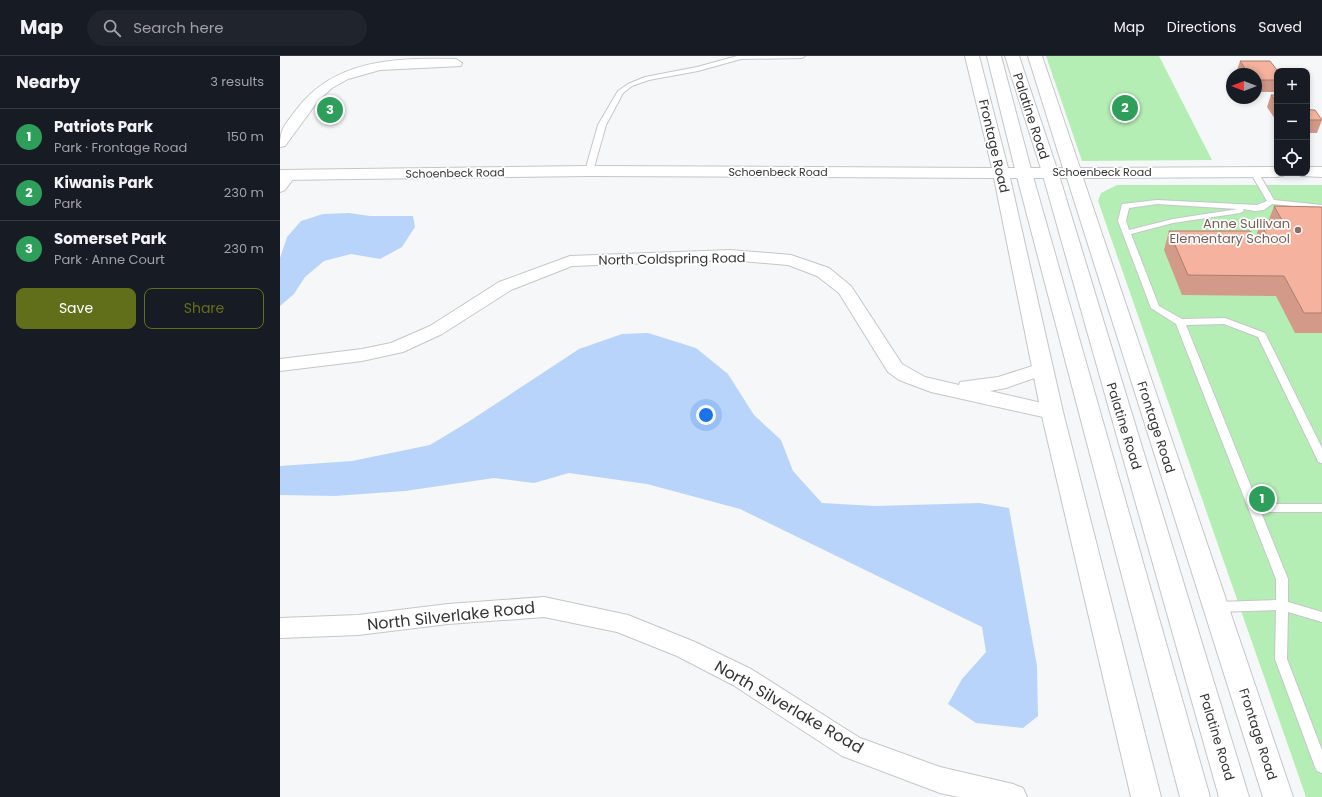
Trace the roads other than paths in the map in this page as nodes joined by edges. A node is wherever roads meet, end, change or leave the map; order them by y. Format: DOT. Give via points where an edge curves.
graph roads {
  1 [pos="802,56"];
  2 [pos="972,56"];
  3 [pos="994,56"];
  4 [pos="1012,56"];
  5 [pos="1035,56"];
  6 [pos="456,63"];
  7 [pos="280,143"];
  8 [pos="589,171"];
  9 [pos="1050,172"];
  10 [pos="1073,172"];
  11 [pos="1254,172"];
  12 [pos="1274,172"];
  13 [pos="1310,172"];
  14 [pos="1322,172"];
  15 [pos="1001,173"];
  16 [pos="1024,173"];
  17 [pos="283,179"];
  18 [pos="1272,202"];
  19 [pos="1322,207"];
  20 [pos="1261,208"];
  21 [pos="1126,233"];
  22 [pos="1180,322"];
  23 [pos="280,365"];
  24 [pos="1042,369"];
  25 [pos="949,389"];
  26 [pos="1052,412"];
  27 [pos="1322,459"];
  28 [pos="1255,508"];
  29 [pos="1322,508"];
  30 [pos="1282,605"];
  31 [pos="1216,607"];
  32 [pos="1322,617"];
  33 [pos="280,628"];
  34 [pos="1322,768"];
  35 [pos="1013,797"];
  36 [pos="1146,797"];
  37 [pos="1195,797"];
  38 [pos="1234,797"];
  39 [pos="1278,797"];
  1 -- 8 [label="lane" via="741,57 698,69 647,78 630,85 620,92 602,124"];
  2 -- 15 [label="main road, Frontage Road"];
  3 -- 16 [label="main road, Palatine Road"];
  4 -- 9 [label="main road, Palatine Road"];
  5 -- 10 [label="main road, Frontage Road"];
  6 -- 7 [label="street" via="386,65 352,73 330,84 313,98"];
  8 -- 15 [label="main road, Schoenbeck Road"];
  8 -- 17 [label="main road, Schoenbeck Road"];
  9 -- 10 [label="main road, Schoenbeck Road"];
  9 -- 16 [label="main road, Schoenbeck Road"];
  9 -- 38 [label="main road, Palatine Road"];
  10 -- 11 [label="main road, Schoenbeck Road"];
  10 -- 31 [label="main road, Frontage Road"];
  11 -- 12 [label="main road, Schoenbeck Road"];
  11 -- 18 [label="lane"];
  13 -- 14 [label="main road"];
  15 -- 16 [label="main road, Schoenbeck Road"];
  15 -- 24 [label="main road, Frontage Road"];
  16 -- 37 [label="main road, Palatine Road"];
  18 -- 19 [label="lane"];
  18 -- 20 [label="lane"];
  20 -- 21 [label="lane" via="1173,221"];
  20 -- 21 [label="lane" via="1157,202 1125,206 1122,221"];
  21 -- 22 [label="lane" via="1154,308"];
  22 -- 27 [label="lane" via="1225,321 1262,335"];
  22 -- 28 [label="lane"];
  23 -- 25 [label="street, North Coldspring Road" via="396,348 436,330 505,286 570,261 730,255 791,260 823,272 845,290 895,368 918,382"];
  24 -- 25 [label="street" via="999,383"];
  24 -- 26 [label="main road, Frontage Road"];
  25 -- 26 [label="street, North Coldspring Road"];
  26 -- 36 [label="main road, Frontage Road"];
  28 -- 29 [label="lane"];
  28 -- 30 [label="lane" via="1282,579"];
  30 -- 31 [label="lane"];
  30 -- 32 [label="lane"];
  30 -- 34 [label="lane" via="1281,658"];
  31 -- 39 [label="main road, Frontage Road"];
  33 -- 35 [label="street, North Silverlake Road" via="358,625 448,614 544,607 620,622 686,649 742,677 851,747 940,780"];
}
